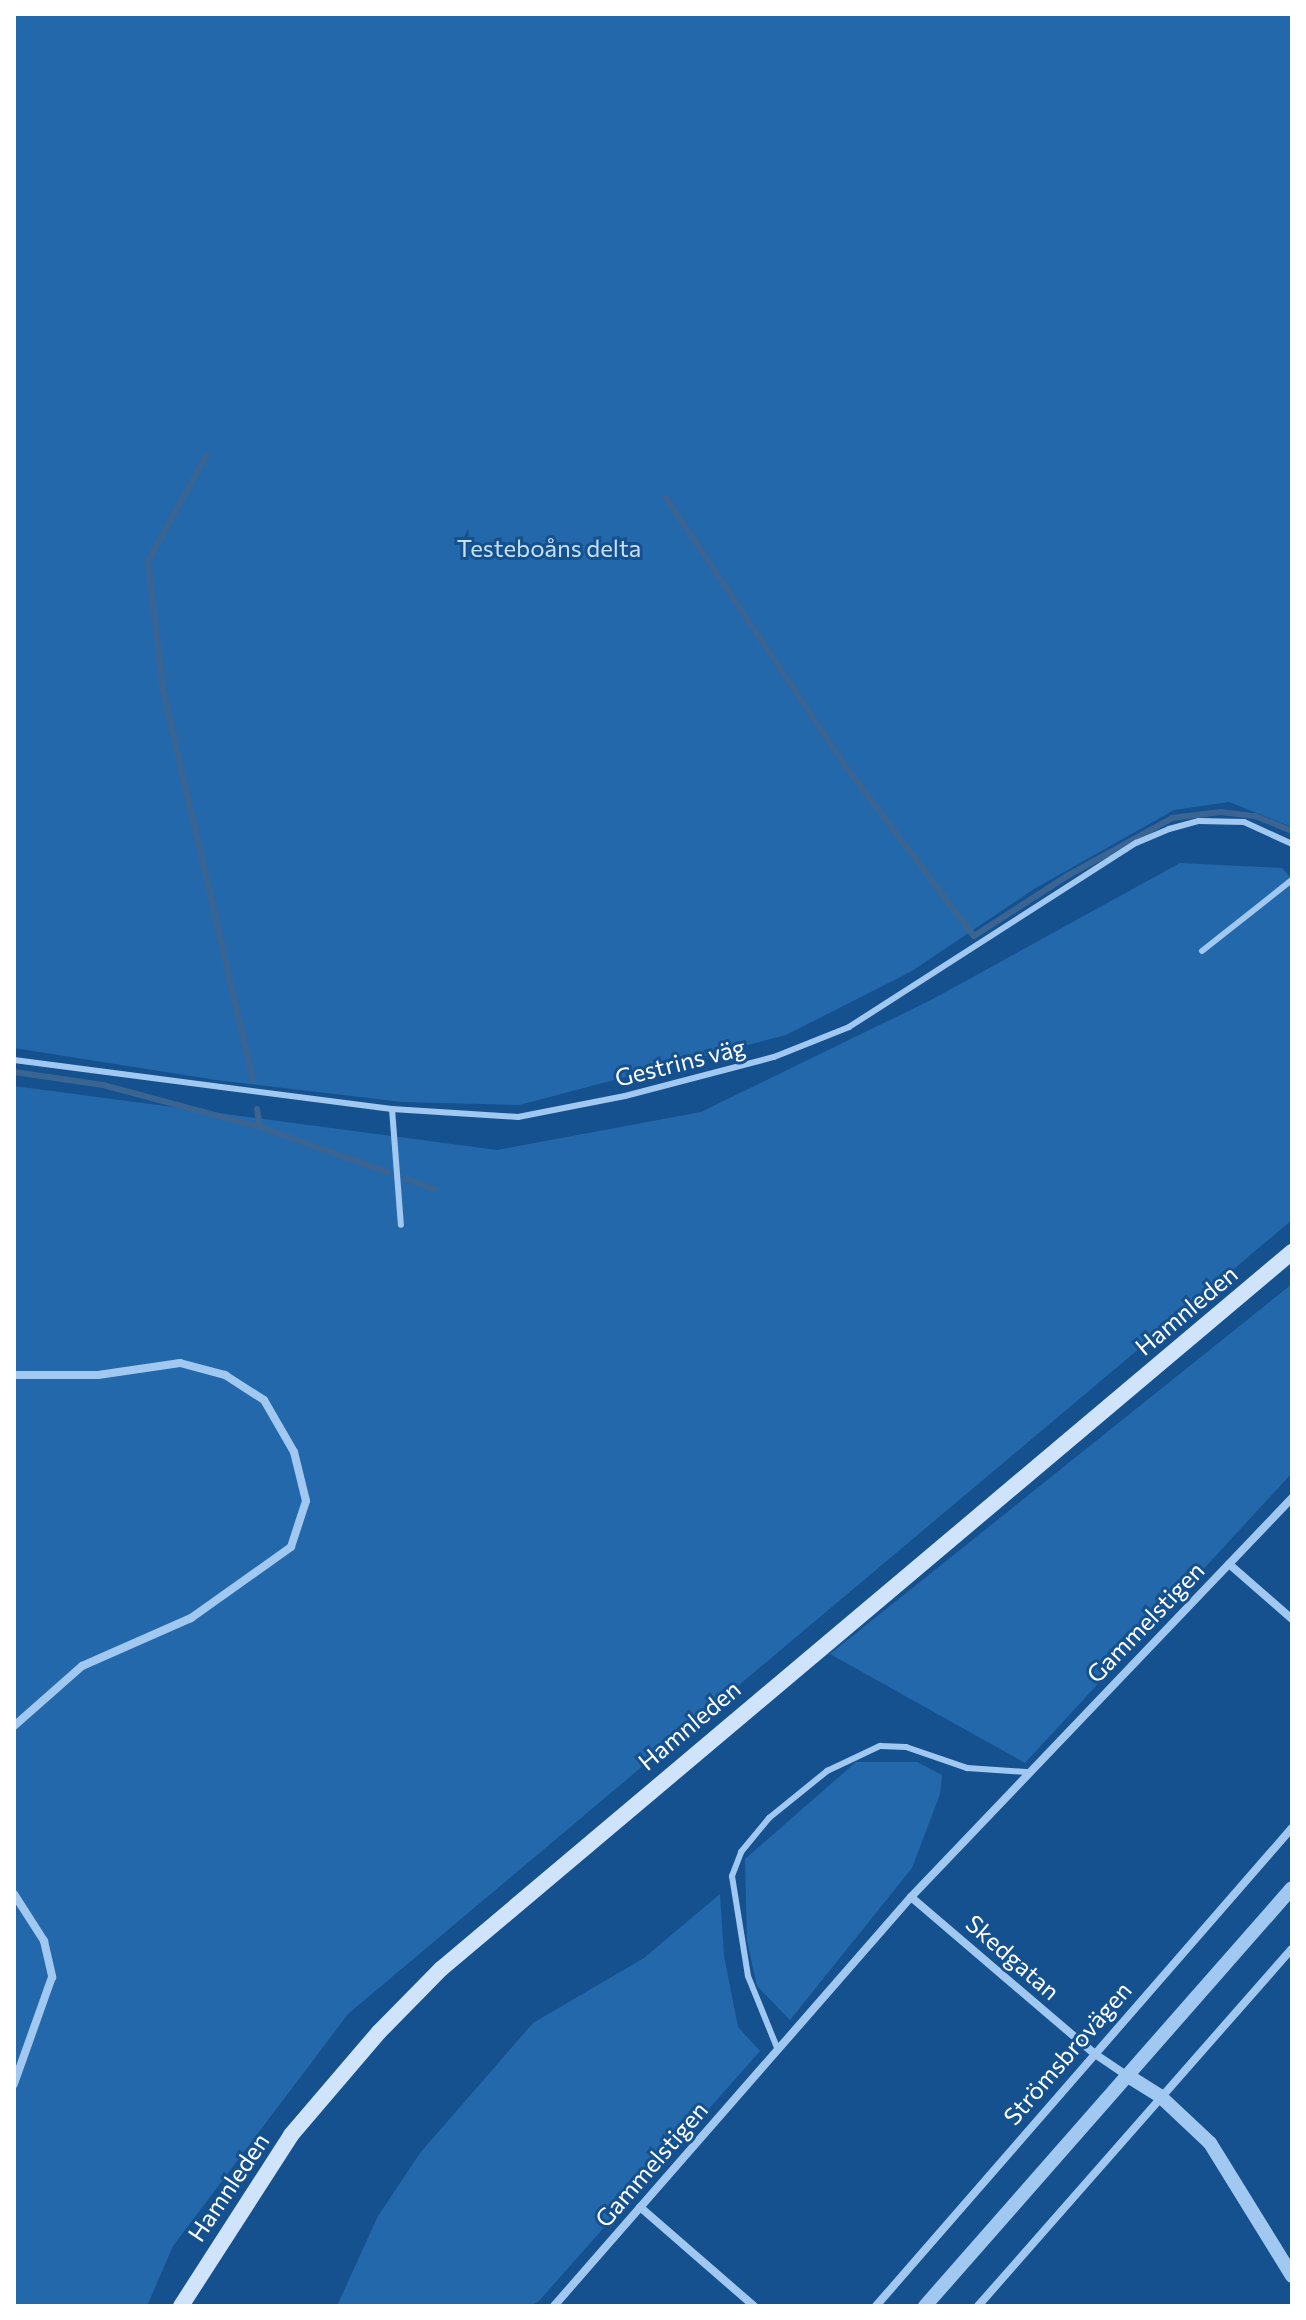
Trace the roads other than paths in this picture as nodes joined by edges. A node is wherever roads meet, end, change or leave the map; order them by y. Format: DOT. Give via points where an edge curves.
graph roads {
  1 [pos="1292,844"];
  2 [pos="1292,880"];
  3 [pos="1202,951"];
  4 [pos="14,1060"];
  5 [pos="392,1109"];
  6 [pos="401,1225"];
  7 [pos="1292,1252"];
  8 [pos="14,1375"];
  9 [pos="1292,1498"];
  10 [pos="1229,1564"];
  11 [pos="1292,1619"];
  12 [pos="14,1726"];
  13 [pos="1026,1772"];
  14 [pos="1292,1828"];
  15 [pos="1292,1888"];
  16 [pos="14,1894"];
  17 [pos="911,1897"];
  18 [pos="1292,1949"];
  19 [pos="778,2050"];
  20 [pos="1095,2054"];
  21 [pos="1128,2076"];
  22 [pos="14,2084"];
  23 [pos="1161,2097"];
  24 [pos="640,2207"];
  25 [pos="1292,2276"];
  26 [pos="182,2304"];
  27 [pos="554,2306"];
  28 [pos="754,2306"];
  29 [pos="876,2306"];
  30 [pos="925,2306"];
  31 [pos="978,2306"];
  1 -- 5 [label="lane, Gestrins väg" via="1244,822 1199,821 1169,829 1136,843 849,1027 774,1057 518,1117"];
  2 -- 3 [label="lane"];
  4 -- 5 [label="lane, Gestrins väg"];
  5 -- 6 [label="lane"];
  7 -- 26 [label="main road, Hamnleden" via="441,1969 291,2135"];
  8 -- 12 [label="street" via="98,1375 180,1363 225,1375 264,1400 294,1452 306,1501 291,1547 191,1618 82,1666"];
  9 -- 10 [label="street, Gammelstigen"];
  10 -- 11 [label="street"];
  10 -- 13 [label="street, Gammelstigen"];
  13 -- 17 [label="street, Gammelstigen"];
  13 -- 19 [label="lane" via="967,1768 906,1747 880,1746 827,1771 769,1818 741,1852 732,1876 748,1976"];
  14 -- 20 [label="street, Strömsbrovägen"];
  15 -- 21 [label="street"];
  16 -- 22 [label="street" via="44,1941 52,1977"];
  17 -- 19 [label="street, Gammelstigen"];
  17 -- 20 [label="street, Skedgatan"];
  18 -- 23 [label="street"];
  19 -- 24 [label="street, Gammelstigen"];
  20 -- 21 [label="street, Skedgatan"];
  20 -- 29 [label="street, Strömsbrovägen"];
  21 -- 23 [label="street"];
  21 -- 30 [label="street"];
  23 -- 25 [label="street" via="1224,2162"];
  23 -- 31 [label="street"];
  24 -- 27 [label="street, Gammelstigen"];
  24 -- 28 [label="street"];
}
